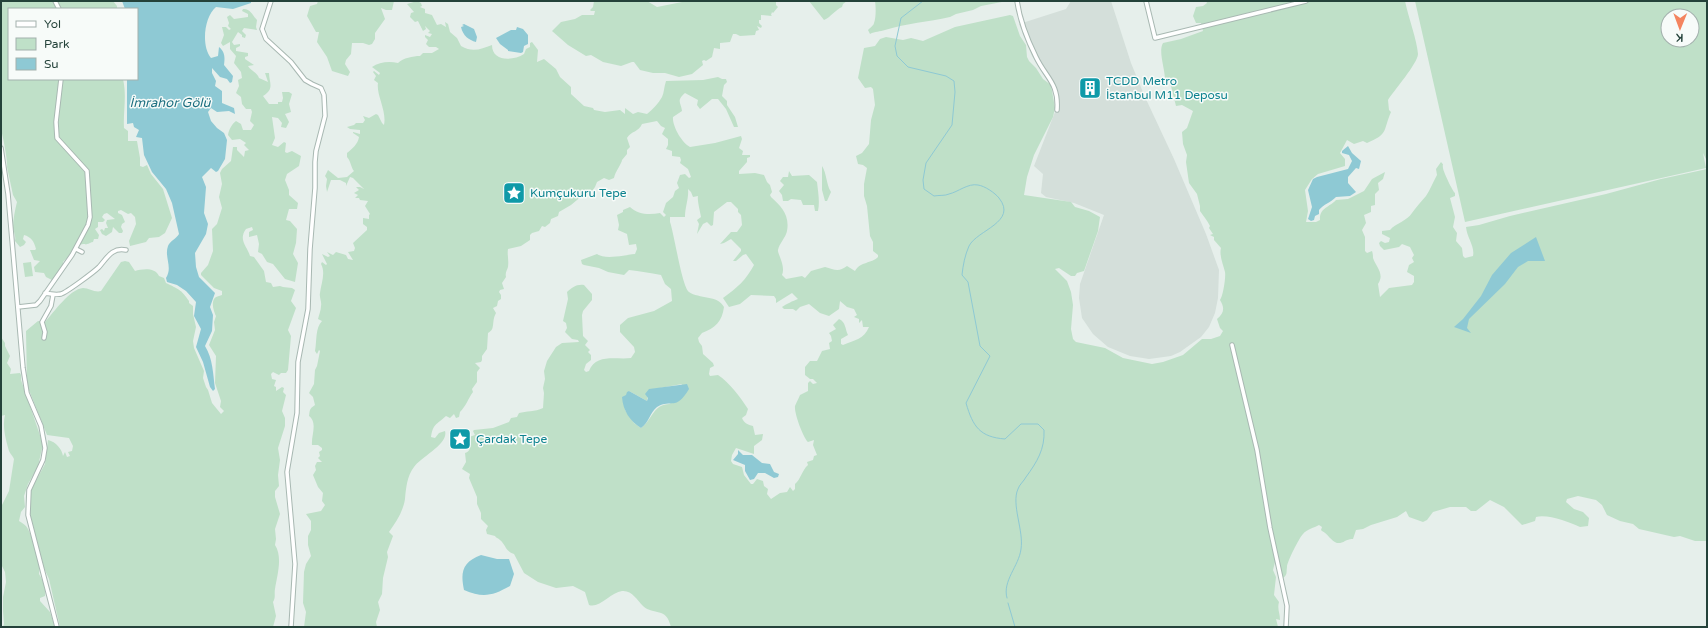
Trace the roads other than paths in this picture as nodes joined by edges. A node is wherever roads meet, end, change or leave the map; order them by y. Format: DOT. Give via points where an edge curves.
graph roads {
  1 [pos="271,1"];
  2 [pos="1016,1"];
  3 [pos="1146,1"];
  4 [pos="1306,1"];
  5 [pos="61,80"];
  6 [pos="1057,110"];
  7 [pos="1,148"];
  8 [pos="76,249"];
  9 [pos="126,250"];
  10 [pos="82,252"];
  11 [pos="45,293"];
  12 [pos="53,295"];
  13 [pos="18,307"];
  14 [pos="44,338"];
  15 [pos="1232,346"];
  16 [pos="57,627"];
  17 [pos="291,627"];
  18 [pos="1286,627"];
  1 -- 17 [label="street" via="262,29 266,39 291,62 305,80 321,88 325,99 324,122 316,151 308,309 298,362 296,413 288,472 295,564"];
  2 -- 6 [label="street" via="1020,18 1037,59 1054,84 1058,96"];
  3 -- 4 [label="street" via="1155,38"];
  5 -- 8 [label="street" via="56,122 57,138 87,172 88,178 89,220"];
  7 -- 13 [label="street" via="8,194"];
  8 -- 10 [label="street"];
  8 -- 11 [label="street"];
  9 -- 12 [label="street" via="120,249 105,257 98,268 68,291"];
  11 -- 12 [label="street"];
  11 -- 13 [label="street" via="36,305"];
  12 -- 14 [label="street" via="51,306 42,322"];
  13 -- 16 [label="street" via="27,393 41,426 45,448 43,460 29,490 28,515"];
  15 -- 18 [label="street" via="1258,458 1287,606"];
}
